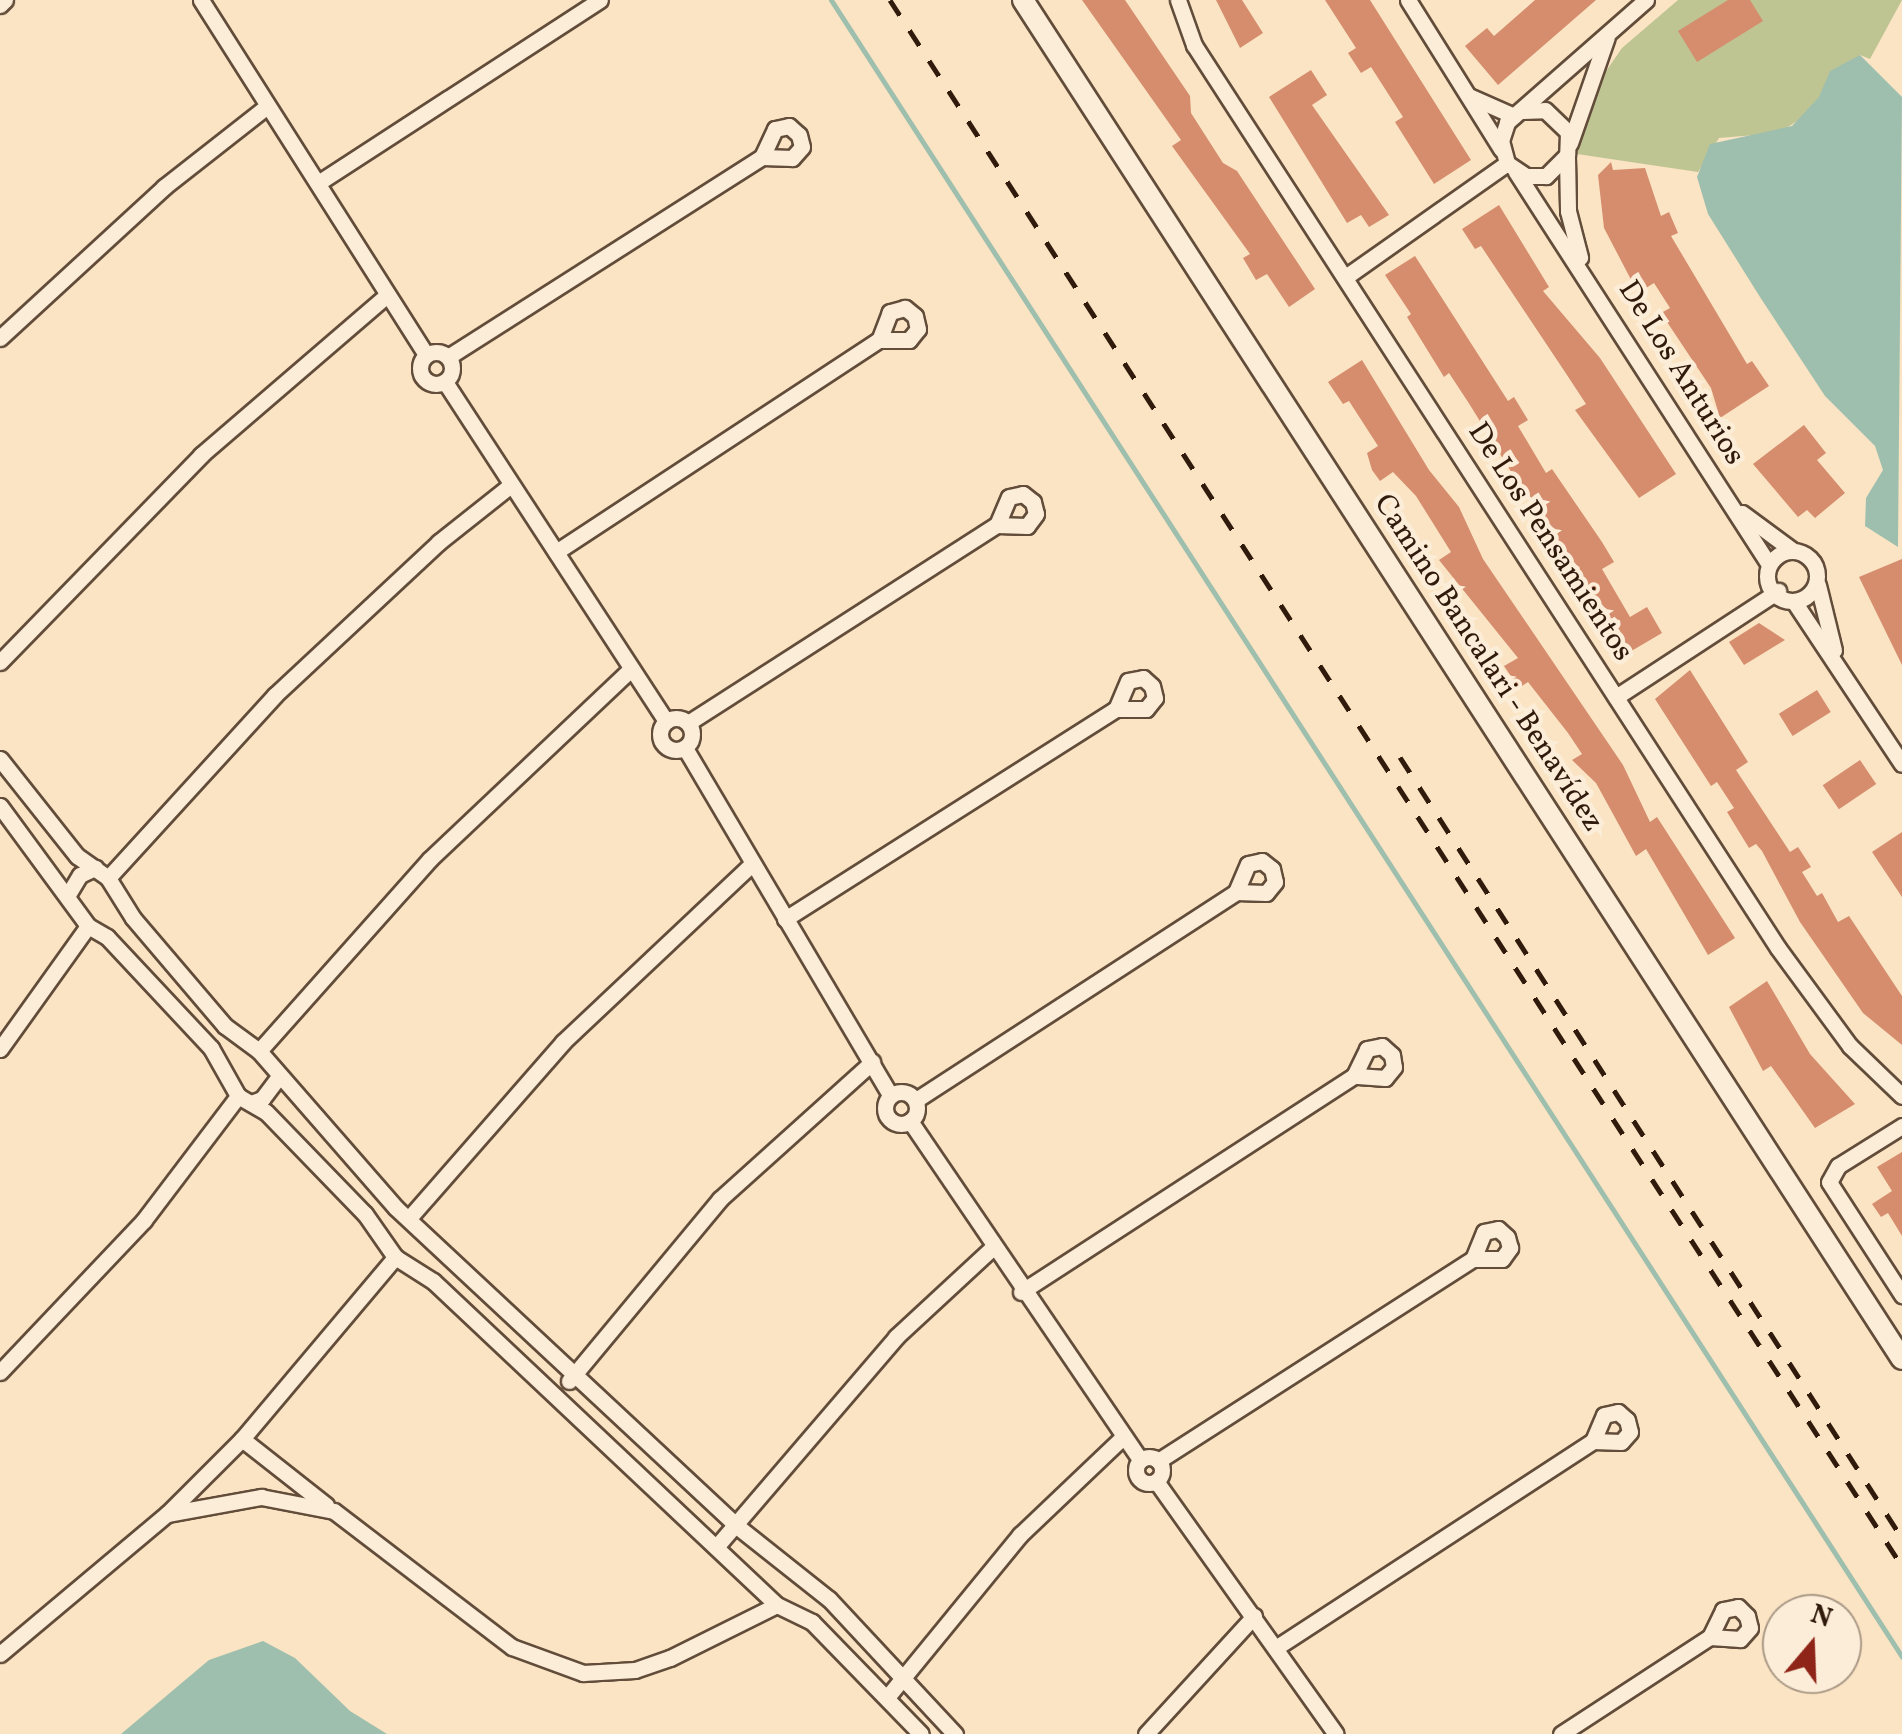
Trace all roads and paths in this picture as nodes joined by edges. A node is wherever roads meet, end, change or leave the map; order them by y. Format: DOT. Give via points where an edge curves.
graph roads {
  1 [pos="600,0"];
  2 [pos="1023,0"];
  3 [pos="1178,0"];
  4 [pos="1408,0"];
  5 [pos="1646,0"];
  6 [pos="203,1"];
  7 [pos="1616,21"];
  8 [pos="1462,91"];
  9 [pos="266,107"];
  10 [pos="1518,113"];
  11 [pos="1568,149"];
  12 [pos="762,157"];
  13 [pos="1508,162"];
  14 [pos="318,184"];
  15 [pos="1584,270"];
  16 [pos="1347,276"];
  17 [pos="387,296"];
  18 [pos="0,338"];
  19 [pos="879,340"];
  20 [pos="426,355"];
  21 [pos="448,357"];
  22 [pos="445,382"];
  23 [pos="511,486"];
  24 [pos="1731,504"];
  25 [pos="997,525"];
  26 [pos="1794,551"];
  27 [pos="556,552"];
  28 [pos="1768,565"];
  29 [pos="1816,579"];
  30 [pos="1778,591"];
  31 [pos="1796,603"];
  32 [pos="0,662"];
  33 [pos="1838,663"];
  34 [pos="631,669"];
  35 [pos="1616,696"];
  36 [pos="1116,709"];
  37 [pos="666,721"];
  38 [pos="688,723"];
  39 [pos="685,748"];
  40 [pos="0,759"];
  41 [pos="1902,764"];
  42 [pos="0,806"];
  43 [pos="751,865"];
  44 [pos="102,873"];
  45 [pos="1236,892"];
  46 [pos="70,893"];
  47 [pos="124,904"];
  48 [pos="785,919"];
  49 [pos="88,926"];
  50 [pos="107,937"];
  51 [pos="243,1039"];
  52 [pos="0,1049"];
  53 [pos="259,1050"];
  54 [pos="872,1062"];
  55 [pos="222,1066"];
  56 [pos="1354,1076"];
  57 [pos="278,1078"];
  58 [pos="890,1095"];
  59 [pos="1902,1096"];
  60 [pos="244,1100"];
  61 [pos="916,1100"];
  62 [pos="910,1122"];
  63 [pos="1902,1126"];
  64 [pos="403,1212"];
  65 [pos="376,1228"];
  66 [pos="422,1233"];
  67 [pos="991,1248"];
  68 [pos="1473,1259"];
  69 [pos="401,1262"];
  70 [pos="1021,1292"];
  71 [pos="1902,1294"];
  72 [pos="1902,1359"];
  73 [pos="0,1372"];
  74 [pos="573,1376"];
  75 [pos="556,1394"];
  76 [pos="1122,1438"];
  77 [pos="242,1440"];
  78 [pos="1592,1441"];
  79 [pos="1140,1460"];
  80 [pos="1158,1461"];
  81 [pos="1156,1481"];
  82 [pos="334,1511"];
  83 [pos="167,1514"];
  84 [pos="738,1527"];
  85 [pos="716,1546"];
  86 [pos="790,1568"];
  87 [pos="773,1598"];
  88 [pos="829,1599"];
  89 [pos="1254,1616"];
  90 [pos="812,1622"];
  91 [pos="1710,1637"];
  92 [pos="1277,1646"];
  93 [pos="0,1654"];
  94 [pos="907,1677"];
  95 [pos="889,1695"];
  96 [pos="921,1734"];
  97 [pos="955,1734"];
  98 [pos="1146,1734"];
  99 [pos="1336,1734"];
  100 [pos="1562,1734"];
  1 -- 14 [label="street"];
  2 -- 72 [label="main road, Camino Bancalari - Benavídez"];
  3 -- 16 [label="street, De Los Pensamientos" via="1194,44"];
  4 -- 8 [label="street"];
  5 -- 7 [label="street"];
  6 -- 9 [label="street"];
  7 -- 10 [label="street"];
  7 -- 11 [label="street" via="1595,62"];
  8 -- 10 [label="street"];
  8 -- 13 [label="street"];
  9 -- 14 [label="street"];
  9 -- 18 [label="street" via="164,187"];
  10 -- 11 [label="street" via="1554,115"];
  10 -- 13 [label="street" via="1503,131"];
  11 -- 13 [label="street" via="1546,176"];
  11 -- 15 [label="street" via="1568,211"];
  12 -- 21 [label="street"];
  13 -- 15 [label="street"];
  13 -- 16 [label="street"];
  14 -- 17 [label="street"];
  15 -- 24 [label="street, De Los Anturios"];
  16 -- 35 [label="street, De Los Pensamientos"];
  17 -- 20 [label="street"];
  17 -- 32 [label="street" via="123,529"];
  19 -- 27 [label="street"];
  20 -- 21 [label="street"];
  20 -- 22 [label="street" via="422,377"];
  21 -- 22 [label="street" via="452,370"];
  22 -- 23 [label="street"];
  23 -- 27 [label="street"];
  23 -- 44 [label="street" via="439,542 275,695"];
  24 -- 26 [label="street"];
  24 -- 28 [label="street, De Los Anturios"];
  25 -- 38 [label="street"];
  26 -- 28 [label="street" via="1776,552"];
  26 -- 29 [label="street"];
  27 -- 34 [label="street"];
  28 -- 30 [label="street"];
  29 -- 31 [label="street" via="1814,597"];
  29 -- 33 [label="street"];
  30 -- 31 [label="street"];
  30 -- 35 [label="street"];
  31 -- 33 [label="street"];
  33 -- 41 [label="street"];
  34 -- 37 [label="street"];
  34 -- 53 [label="street" via="430,859"];
  35 -- 59 [label="street, De Los Pensamientos" via="1815,1004"];
  36 -- 48 [label="street"];
  37 -- 38 [label="street"];
  37 -- 39 [label="street" via="662,743"];
  38 -- 39 [label="street" via="692,736"];
  39 -- 43 [label="street"];
  40 -- 44 [label="street" via="77,856"];
  42 -- 46 [label="street"];
  43 -- 48 [label="street"];
  43 -- 64 [label="street" via="563,1042"];
  44 -- 46 [label="street" via="80,875"];
  44 -- 47 [label="street"];
  45 -- 61 [label="street"];
  46 -- 49 [label="street"];
  47 -- 50 [label="street" via="123,924"];
  47 -- 51 [label="street" via="224,1026"];
  48 -- 54 [label="street"];
  49 -- 50 [label="street"];
  49 -- 52 [label="street"];
  50 -- 55 [label="street"];
  51 -- 53 [label="street"];
  51 -- 55 [label="street"];
  53 -- 57 [label="street"];
  54 -- 58 [label="street"];
  54 -- 74 [label="street" via="720,1199"];
  55 -- 60 [label="street"];
  56 -- 70 [label="street"];
  57 -- 60 [label="street" via="262,1099"];
  57 -- 64 [label="street"];
  58 -- 61 [label="street" via="904,1092"];
  58 -- 62 [label="street" via="887,1117"];
  60 -- 65 [label="street" via="266,1112"];
  60 -- 73 [label="street" via="133,1233"];
  61 -- 62 [label="street"];
  62 -- 67 [label="street"];
  63 -- 71 [label="street" via="1838,1166 1829,1182"];
  64 -- 65 [label="street" via="384,1212"];
  64 -- 66 [label="street"];
  65 -- 69 [label="street"];
  66 -- 69 [label="street"];
  66 -- 74 [label="street"];
  67 -- 70 [label="street"];
  67 -- 84 [label="street" via="896,1337"];
  68 -- 80 [label="street"];
  69 -- 75 [label="street" via="433,1281"];
  69 -- 77 [label="street"];
  70 -- 76 [label="street"];
  74 -- 75 [label="street"];
  74 -- 84 [label="street"];
  75 -- 85 [label="street"];
  76 -- 79 [label="street"];
  76 -- 94 [label="street" via="1020,1535"];
  77 -- 82 [label="street"];
  77 -- 83 [label="street"];
  78 -- 92 [label="street"];
  79 -- 80 [label="street"];
  79 -- 81 [label="street" via="1138,1477"];
  80 -- 81 [label="street"];
  81 -- 89 [label="street"];
  82 -- 83 [label="street" via="261,1497"];
  82 -- 87 [label="street" via="512,1647 564,1670 634,1670 730,1632"];
  83 -- 93 [label="street"];
  84 -- 85 [label="street"];
  84 -- 86 [label="street"];
  85 -- 87 [label="street"];
  86 -- 87 [label="street"];
  86 -- 88 [label="street"];
  87 -- 90 [label="street"];
  88 -- 90 [label="street"];
  88 -- 94 [label="street"];
  89 -- 92 [label="street"];
  89 -- 98 [label="street"];
  90 -- 95 [label="street"];
  91 -- 100 [label="street"];
  92 -- 99 [label="street"];
  94 -- 95 [label="street"];
  94 -- 97 [label="street"];
  95 -- 96 [label="street"];
}
